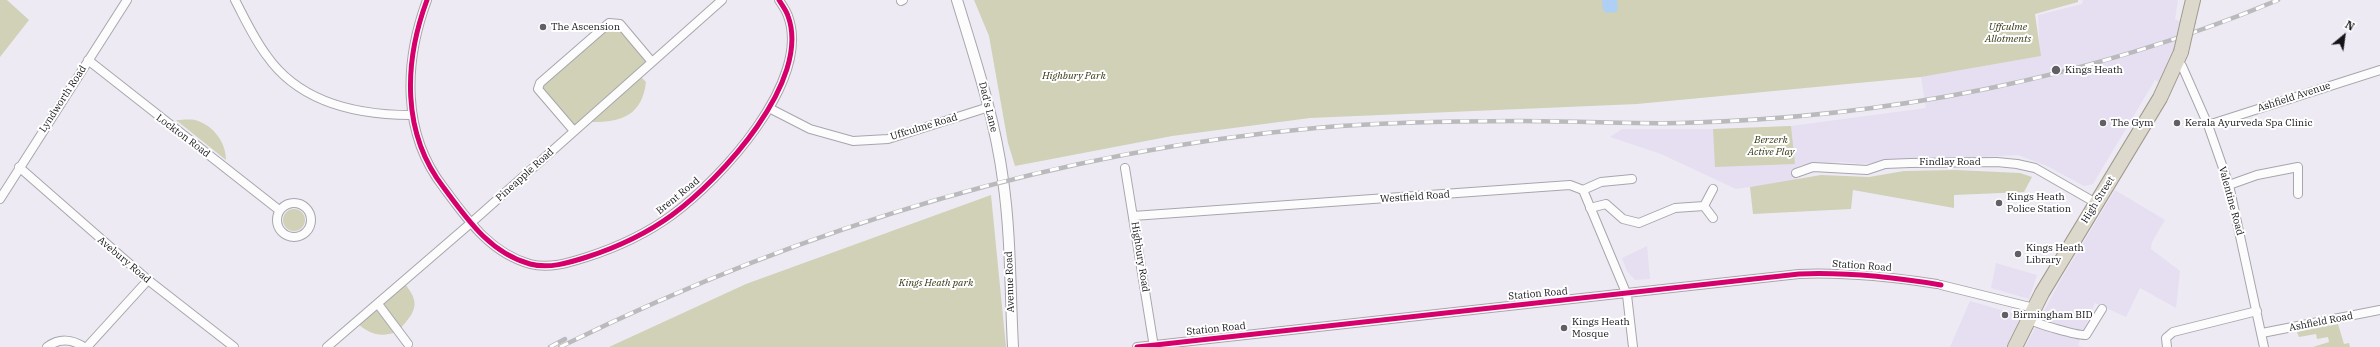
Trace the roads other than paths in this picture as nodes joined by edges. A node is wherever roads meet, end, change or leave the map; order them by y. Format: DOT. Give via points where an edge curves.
graph roads {
  1 [pos="127,0"];
  2 [pos="235,0"];
  3 [pos="428,0"];
  4 [pos="722,0"];
  5 [pos="779,0"];
  6 [pos="957,0"];
  7 [pos="2193,0"];
  8 [pos="2179,57"];
  9 [pos="88,60"];
  10 [pos="652,62"];
  11 [pos="2380,70"];
  12 [pos="989,107"];
  13 [pos="769,108"];
  14 [pos="411,115"];
  15 [pos="2208,125"];
  16 [pos="574,131"];
  17 [pos="19,166"];
  18 [pos="1125,168"];
  19 [pos="1796,172"];
  20 [pos="1632,179"];
  21 [pos="2229,184"];
  22 [pos="1713,189"];
  23 [pos="1583,190"];
  24 [pos="2298,194"];
  25 [pos="0,199"];
  26 [pos="2096,204"];
  27 [pos="1704,206"];
  28 [pos="1590,208"];
  29 [pos="279,210"];
  30 [pos="1133,216"];
  31 [pos="1008,217"];
  32 [pos="1713,218"];
  33 [pos="472,222"];
  34 [pos="148,280"];
  35 [pos="1627,295"];
  36 [pos="378,304"];
  37 [pos="2102,309"];
  38 [pos="2380,310"];
  39 [pos="2257,311"];
  40 [pos="2031,313"];
  41 [pos="2262,333"];
  42 [pos="408,344"];
  43 [pos="1154,346"];
  44 [pos="47,347"];
  45 [pos="86,347"];
  46 [pos="234,347"];
  47 [pos="327,347"];
  48 [pos="1013,347"];
  49 [pos="1137,347"];
  50 [pos="1633,347"];
  51 [pos="2015,347"];
  52 [pos="2167,347"];
  53 [pos="2264,347"];
  1 -- 9 [label="street, Lyndworth Road"];
  2 -- 14 [label="street" via="267,57 286,78 330,104 380,115"];
  3 -- 14 [label="street, Brent Road" via="418,25 412,57 409,90"];
  4 -- 10 [label="street, Pineapple Road"];
  5 -- 13 [label="street, Brent Road" via="788,16 791,34 789,60 779,91"];
  6 -- 12 [label="street, Dad's Lane"];
  7 -- 8 [label="highway, High Street, bridge"];
  8 -- 15 [label="street, Valentine Road"];
  8 -- 26 [label="highway, High Street" via="2160,98"];
  9 -- 17 [label="street, Lyndworth Road"];
  9 -- 29 [label="street, Lockton Road"];
  10 -- 16 [label="street, Pineapple Road"];
  10 -- 16 [label="street" via="620,24 609,23 540,83 538,89"];
  11 -- 15 [label="street, Ashfield Avenue"];
  12 -- 13 [label="street, Uffculme Road" via="888,139 853,141 810,129"];
  12 -- 31 [label="street, Dad's Lane"];
  13 -- 33 [label="street, Brent Road" via="752,134 711,181 672,215 639,236 611,249 568,263 534,265 515,259 496,248"];
  14 -- 33 [label="street, Brent Road" via="430,169"];
  15 -- 21 [label="street, Valentine Road"];
  16 -- 33 [label="street, Pineapple Road"];
  17 -- 25 [label="street, Lyndworth Road"];
  17 -- 34 [label="street, Avebury Road"];
  18 -- 30 [label="street, Highbury Road"];
  19 -- 26 [label="street, Findlay Road" via="1813,167 1867,170 1885,164 2003,163 2035,168"];
  20 -- 23 [label="street" via="1601,182"];
  21 -- 24 [label="street" via="2268,172 2298,167"];
  21 -- 39 [label="street, Valentine Road"];
  22 -- 27 [label="street"];
  23 -- 28 [label="street"];
  23 -- 30 [label="street, Westfield Road" via="1570,185"];
  26 -- 40 [label="highway, High Street"];
  27 -- 28 [label="street" via="1675,208 1639,223 1623,219 1606,204"];
  27 -- 32 [label="street"];
  28 -- 35 [label="street"];
  29 -- 29 [label="street" via="293,203 303,206 310,214 308,230 292,237 282,232 276,222"];
  30 -- 43 [label="street, Highbury Road"];
  31 -- 48 [label="street, Avenue Road"];
  33 -- 36 [label="street, Pineapple Road"];
  34 -- 45 [label="street"];
  34 -- 46 [label="street, Avebury Road"];
  35 -- 40 [label="street, Station Road" via="1715,283 1831,272 1939,284"];
  35 -- 43 [label="street, Station Road" via="1399,317"];
  35 -- 50 [label="street"];
  36 -- 42 [label="street"];
  36 -- 47 [label="street, Pineapple Road"];
  37 -- 40 [label="street, Station Road" via="2086,335 2082,336 2045,326"];
  38 -- 41 [label="street, Ashfield Road"];
  39 -- 41 [label="street, Valentine Road"];
  39 -- 52 [label="street" via="2173,332 2166,338"];
  40 -- 51 [label="highway, High Street"];
  41 -- 53 [label="street, Valentine Road"];
  43 -- 49 [label="street, Station Road"];
  44 -- 45 [label="street" via="69,340"];
}
